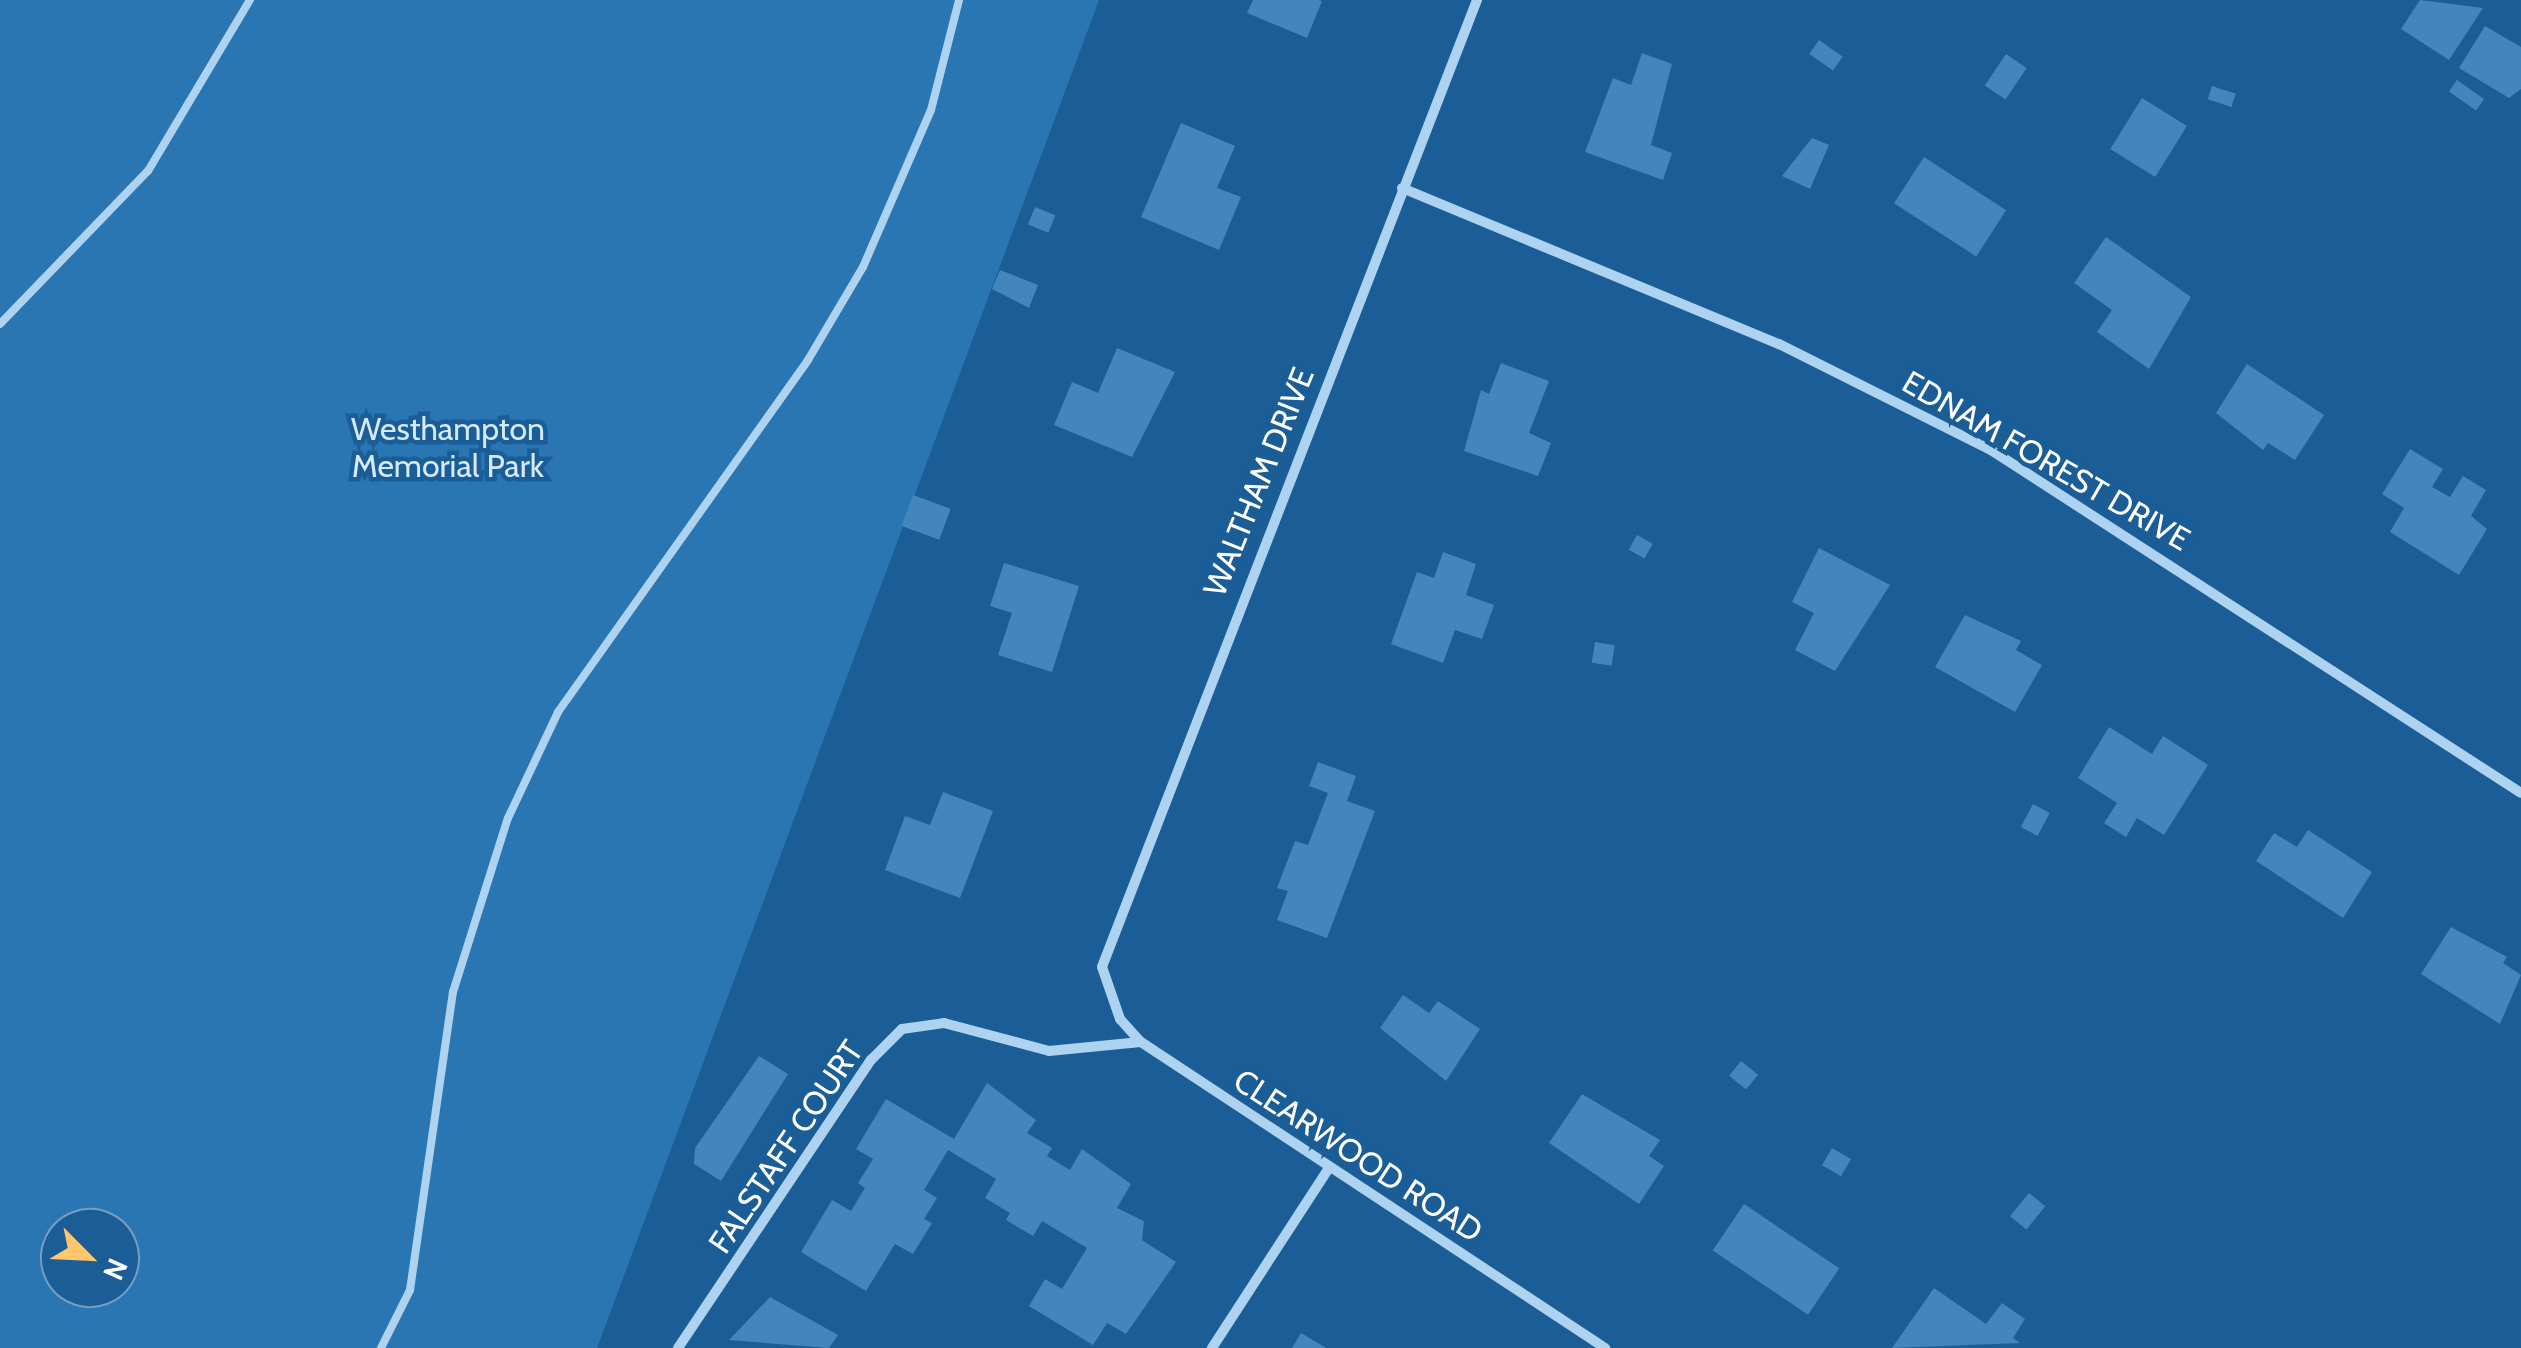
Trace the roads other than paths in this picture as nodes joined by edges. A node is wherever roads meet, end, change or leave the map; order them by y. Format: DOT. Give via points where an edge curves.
graph roads {
  1 [pos="250,0"];
  2 [pos="960,0"];
  3 [pos="1476,0"];
  4 [pos="1402,188"];
  5 [pos="0,324"];
  6 [pos="2521,793"];
  7 [pos="1105,987"];
  8 [pos="1140,1042"];
  9 [pos="1329,1168"];
  10 [pos="381,1348"];
  11 [pos="678,1348"];
  12 [pos="1212,1348"];
  13 [pos="1605,1348"];
  1 -- 5 [label="lane" via="148,171"];
  2 -- 10 [label="lane" via="930,110 863,267 808,360 569,695 508,818 453,992 410,1290"];
  3 -- 4 [label="street, WALTHAM DRIVE"];
  4 -- 6 [label="street, EDNAM FOREST DRIVE" via="1779,344 1991,450"];
  4 -- 7 [label="street, WALTHAM DRIVE" via="1116,914"];
  7 -- 8 [label="street, CLEARWOOD ROAD"];
  8 -- 9 [label="street, CLEARWOOD ROAD"];
  8 -- 11 [label="street, FALSTAFF COURT" via="1049,1051 944,1023 902,1029 871,1060"];
  9 -- 12 [label="street"];
  9 -- 13 [label="street, CLEARWOOD ROAD"];
}
